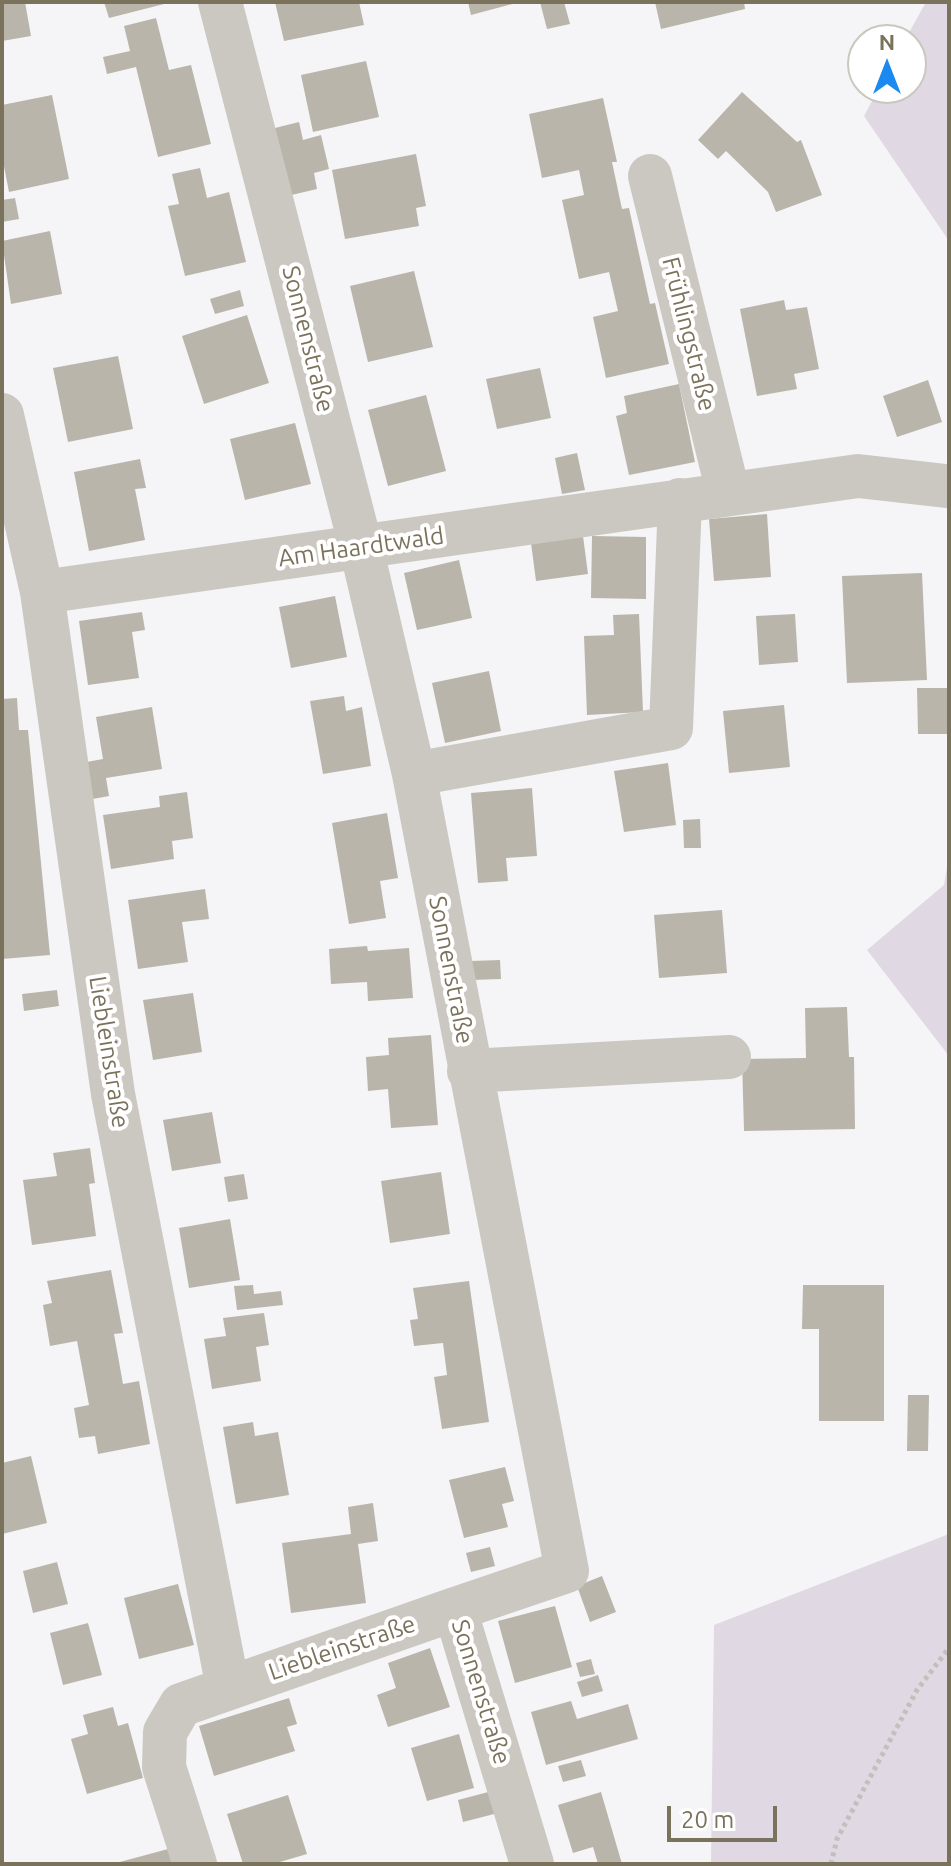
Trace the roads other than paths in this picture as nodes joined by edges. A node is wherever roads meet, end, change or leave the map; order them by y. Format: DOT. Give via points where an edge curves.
graph roads {
  1 [pos="220,2"];
  2 [pos="650,176"];
  3 [pos="2,415"];
  4 [pos="946,486"];
  5 [pos="728,492"];
  6 [pos="680,500"];
  7 [pos="361,547"];
  8 [pos="42,592"];
  9 [pos="414,774"];
  10 [pos="729,1057"];
  11 [pos="469,1071"];
  12 [pos="455,1609"];
  13 [pos="228,1688"];
  14 [pos="195,1864"];
  15 [pos="532,1864"];
  1 -- 7 [label="street, Sonnenstraße"];
  2 -- 5 [label="street, Frühlingstraße"];
  3 -- 8 [label="street, Liebleinstraße"];
  4 -- 5 [label="street, Am Haardtwald" via="858,476"];
  5 -- 6 [label="street, Am Haardtwald"];
  6 -- 7 [label="street, Am Haardtwald"];
  6 -- 9 [label="street" via="671,728"];
  7 -- 8 [label="street, Am Haardtwald"];
  7 -- 9 [label="street, Sonnenstraße"];
  8 -- 13 [label="street, Liebleinstraße" via="113,1094"];
  9 -- 11 [label="street, Sonnenstraße"];
  10 -- 11 [label="street"];
  11 -- 12 [label="street, Sonnenstraße" via="567,1571"];
  12 -- 13 [label="street, Liebleinstraße"];
  12 -- 15 [label="street, Sonnenstraße"];
  13 -- 14 [label="street, Liebleinstraße" via="181,1705 165,1732 164,1767"];
}
